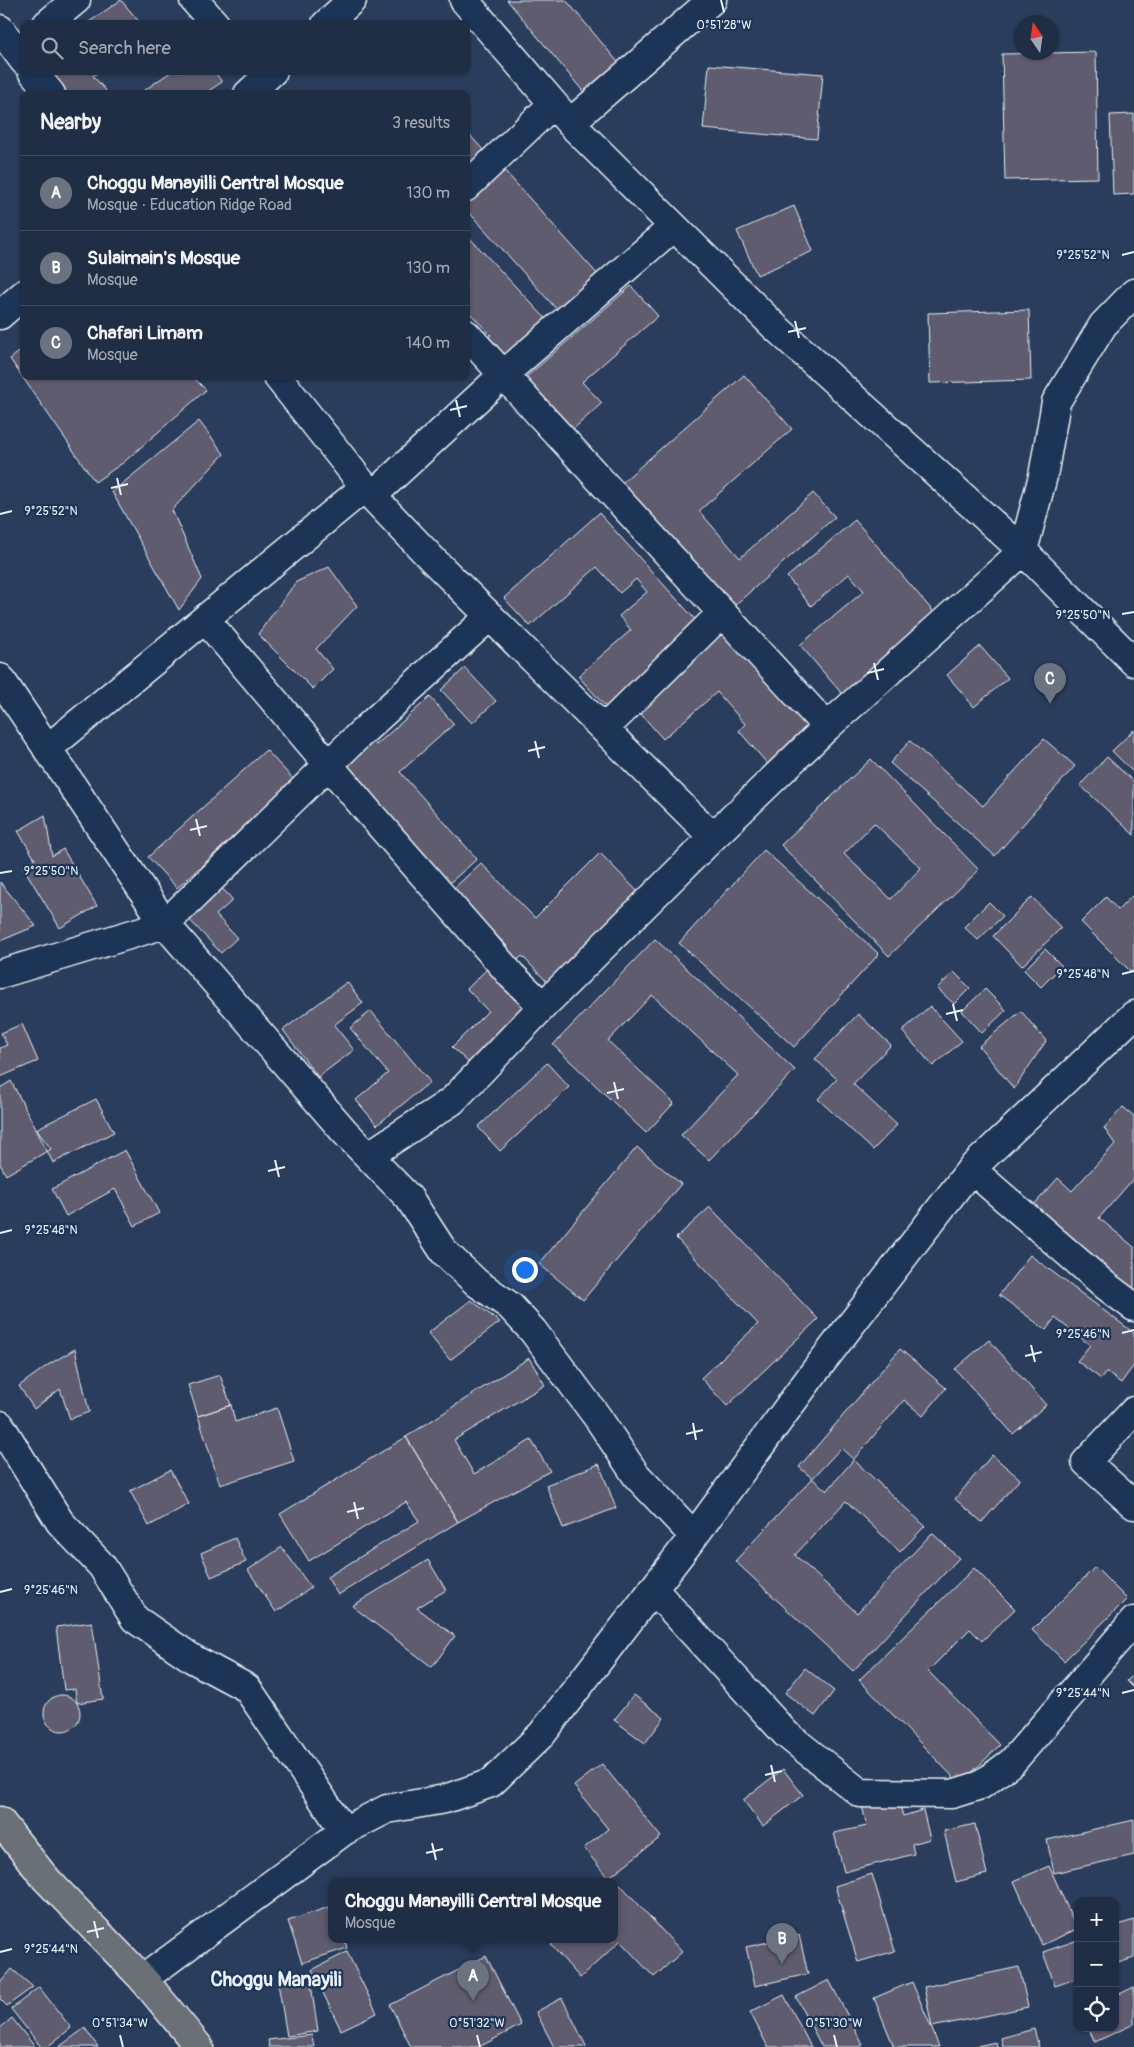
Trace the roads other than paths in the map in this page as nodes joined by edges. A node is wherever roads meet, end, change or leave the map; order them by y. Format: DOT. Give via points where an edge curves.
graph roads {
  1 [pos="76,0"];
  2 [pos="194,0"];
  3 [pos="352,0"];
  4 [pos="464,0"];
  5 [pos="712,0"];
  6 [pos="52,20"];
  7 [pos="212,20"];
  8 [pos="330,20"];
  9 [pos="35,75"];
  10 [pos="48,90"];
  11 [pos="562,114"];
  12 [pos="470,184"];
  13 [pos="673,226"];
  14 [pos="1134,293"];
  15 [pos="20,298"];
  16 [pos="0,315"];
  17 [pos="470,338"];
  18 [pos="503,375"];
  19 [pos="281,380"];
  20 [pos="368,491"];
  21 [pos="1023,551"];
  22 [pos="722,613"];
  23 [pos="490,616"];
  24 [pos="205,619"];
  25 [pos="1134,662"];
  26 [pos="0,678"];
  27 [pos="827,727"];
  28 [pos="604,729"];
  29 [pos="48,749"];
  30 [pos="328,764"];
  31 [pos="713,837"];
  32 [pos="165,924"];
  33 [pos="0,974"];
  34 [pos="543,1006"];
  35 [pos="1134,1015"];
  36 [pos="368,1156"];
  37 [pos="971,1169"];
  38 [pos="1134,1307"];
  39 [pos="1134,1411"];
  40 [pos="0,1425"];
  41 [pos="1134,1505"];
  42 [pos="694,1536"];
  43 [pos="652,1589"];
  44 [pos="1134,1621"];
  45 [pos="0,1821"];
  46 [pos="344,1831"];
  47 [pos="143,1979"];
  48 [pos="199,2047"];
  1 -- 6 [label="street"];
  2 -- 7 [label="street"];
  3 -- 8 [label="street"];
  4 -- 11 [label="street"];
  5 -- 11 [label="street"];
  9 -- 10 [label="street"];
  11 -- 12 [label="street"];
  11 -- 13 [label="street"];
  13 -- 18 [label="street"];
  13 -- 21 [label="street" via="774,326"];
  14 -- 21 [label="street" via="1103,325 1056,402 1043,476"];
  15 -- 16 [label="street"];
  17 -- 18 [label="street"];
  18 -- 20 [label="street"];
  18 -- 22 [label="street"];
  19 -- 20 [label="street"];
  20 -- 23 [label="street"];
  20 -- 24 [label="street"];
  21 -- 25 [label="street"];
  21 -- 27 [label="street"];
  22 -- 27 [label="street"];
  22 -- 28 [label="street"];
  23 -- 28 [label="street"];
  23 -- 30 [label="street"];
  24 -- 29 [label="street"];
  24 -- 30 [label="street"];
  26 -- 29 [label="street"];
  27 -- 31 [label="street"];
  28 -- 31 [label="street"];
  29 -- 32 [label="street"];
  30 -- 32 [label="street"];
  30 -- 34 [label="street" via="512,976"];
  31 -- 34 [label="street"];
  32 -- 33 [label="street"];
  32 -- 36 [label="street"];
  34 -- 36 [label="street" via="452,1101"];
  35 -- 37 [label="street"];
  36 -- 42 [label="street" via="409,1198 444,1252 476,1283 510,1306 533,1331 636,1475"];
  37 -- 38 [label="street"];
  37 -- 42 [label="street" via="812,1375"];
  39 -- 41 [label="street" via="1086,1462"];
  40 -- 46 [label="street" via="60,1522 102,1566 135,1620 193,1659 247,1688"];
  42 -- 43 [label="street"];
  43 -- 44 [label="street" via="786,1734 860,1793 952,1794 981,1785 1012,1762"];
  43 -- 46 [label="street" via="542,1734 491,1783 445,1799 387,1809"];
  45 -- 47 [label="main road" via="46,1879"];
  46 -- 47 [label="street"];
  47 -- 48 [label="main road"];
}
